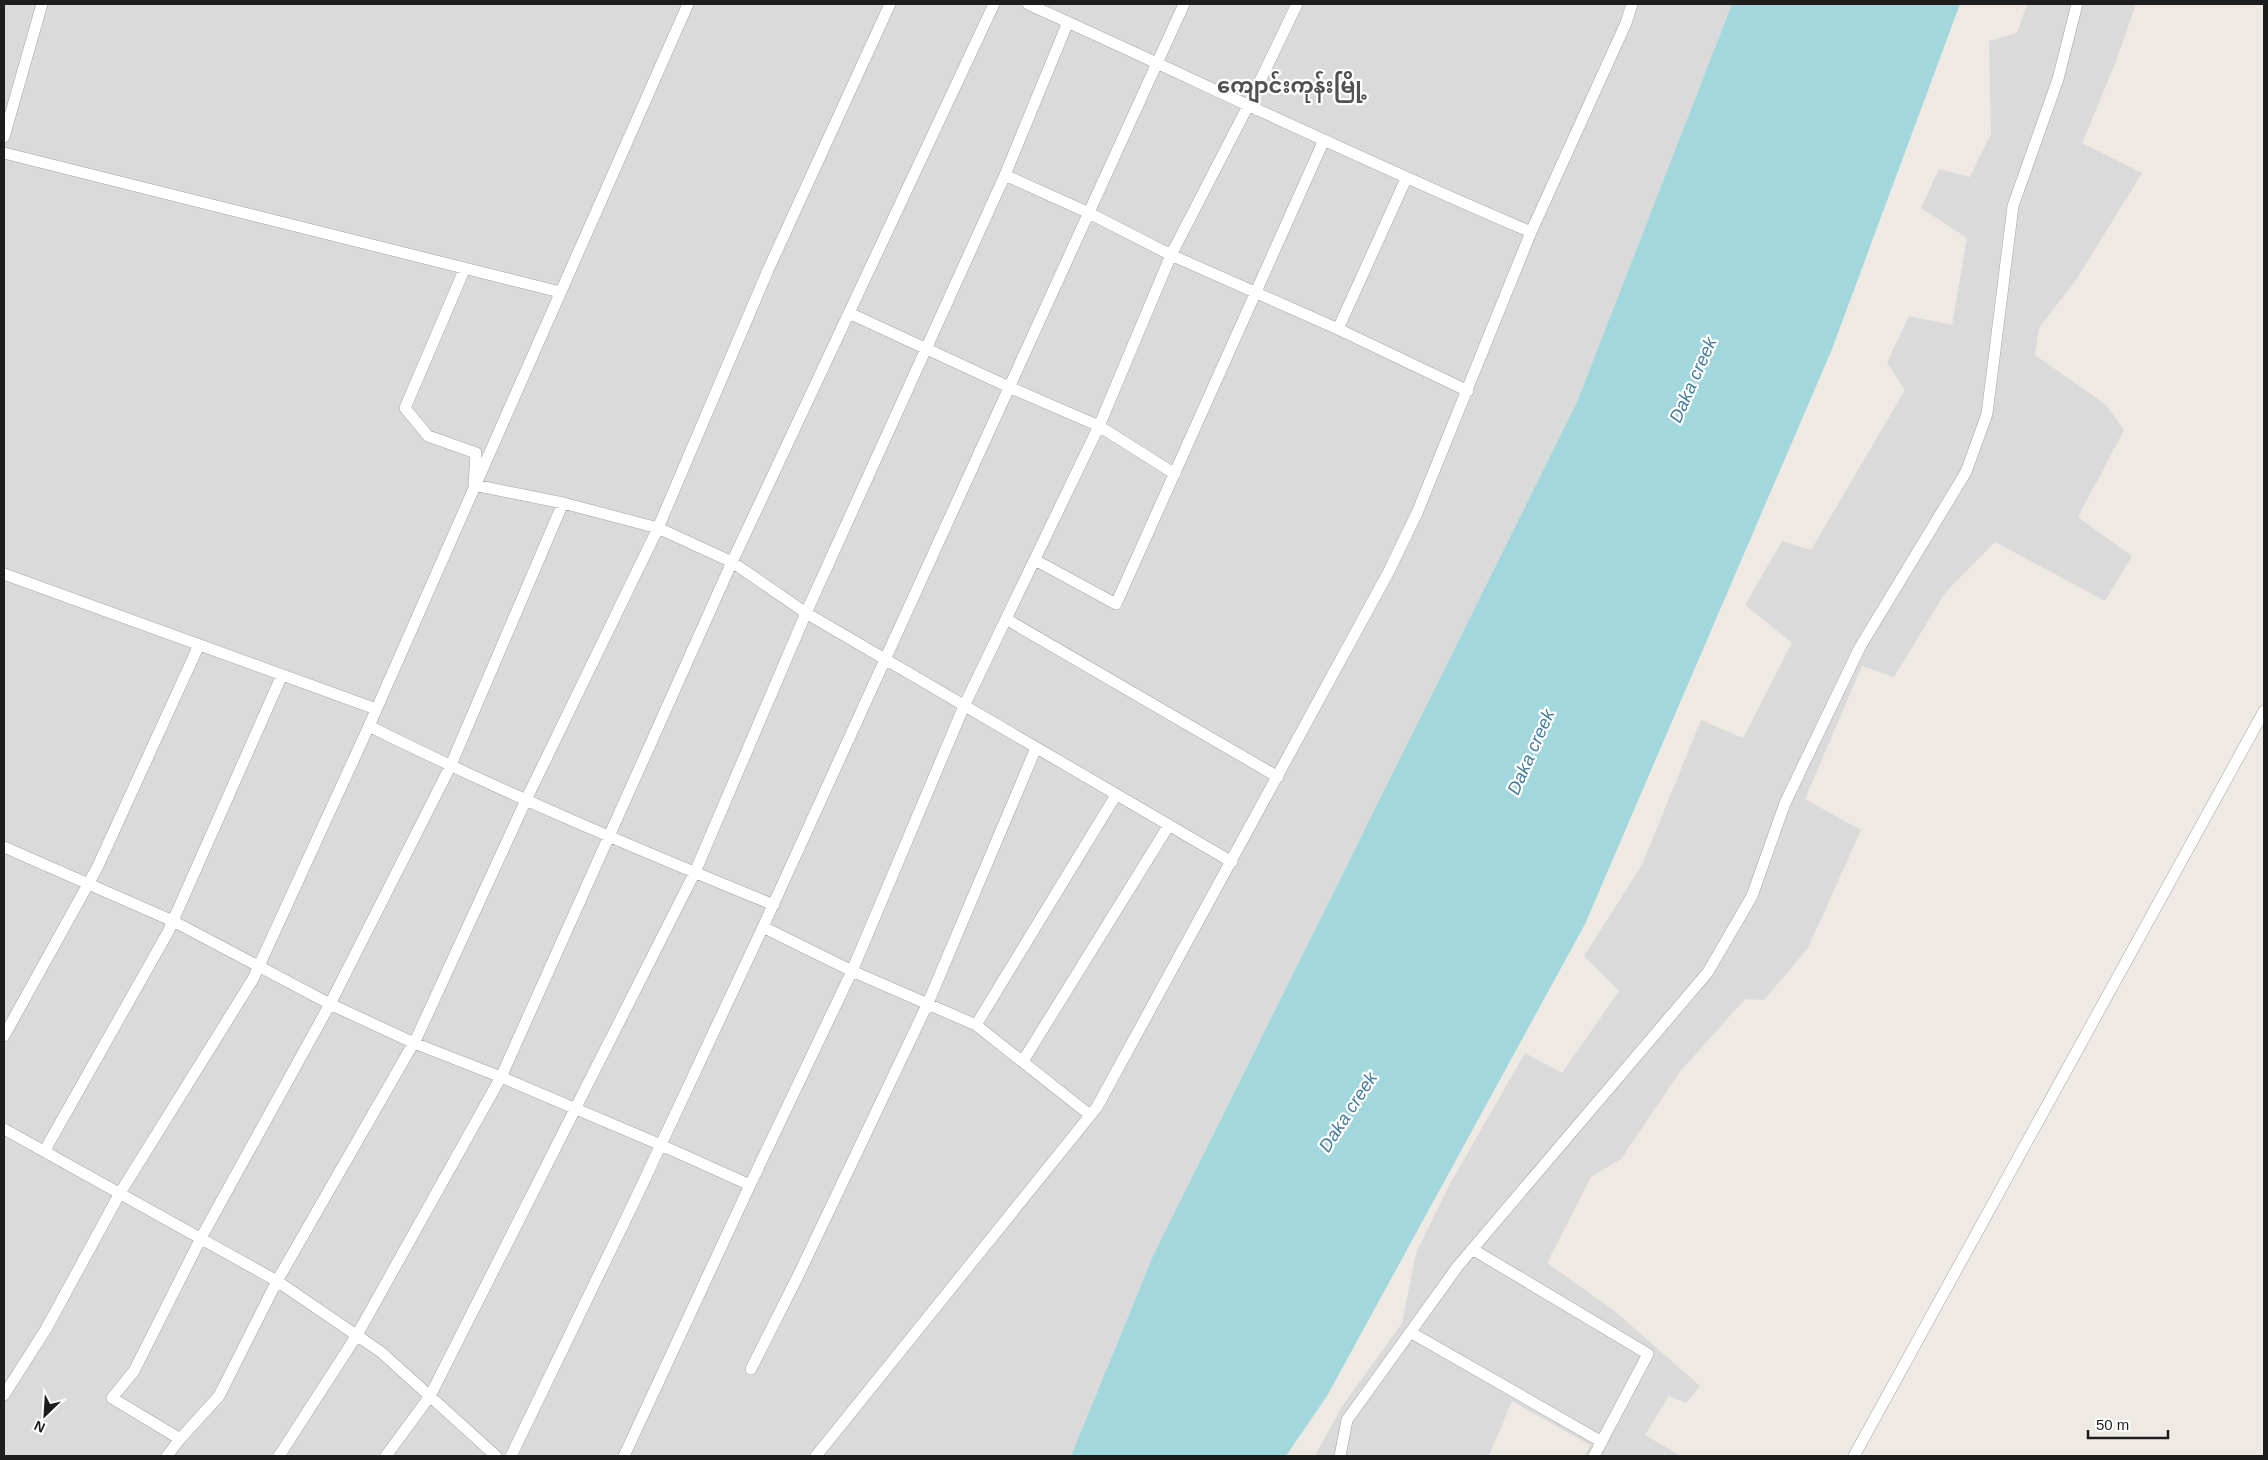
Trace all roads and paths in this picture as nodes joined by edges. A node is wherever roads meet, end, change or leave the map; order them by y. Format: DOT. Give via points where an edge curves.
graph roads {
  1 [pos="42,4"];
  2 [pos="688,4"];
  3 [pos="890,4"];
  4 [pos="994,4"];
  5 [pos="1028,4"];
  6 [pos="1184,4"];
  7 [pos="1297,4"];
  8 [pos="1632,4"];
  9 [pos="2077,4"];
  10 [pos="1068,22"];
  11 [pos="1158,62"];
  12 [pos="1249,104"];
  13 [pos="4,137"];
  14 [pos="1324,140"];
  15 [pos="4,152"];
  16 [pos="1004,175"];
  17 [pos="1406,179"];
  18 [pos="1089,213"];
  19 [pos="1531,232"];
  20 [pos="1171,255"];
  21 [pos="464,268"];
  22 [pos="560,292"];
  23 [pos="1256,293"];
  24 [pos="848,313"];
  25 [pos="1338,329"];
  26 [pos="926,349"];
  27 [pos="1009,387"];
  28 [pos="1468,391"];
  29 [pos="1100,426"];
  30 [pos="1175,474"];
  31 [pos="474,484"];
  32 [pos="563,503"];
  33 [pos="658,528"];
  34 [pos="1035,560"];
  35 [pos="732,562"];
  36 [pos="4,574"];
  37 [pos="806,613"];
  38 [pos="1006,619"];
  39 [pos="199,645"];
  40 [pos="885,660"];
  41 [pos="282,675"];
  42 [pos="964,706"];
  43 [pos="376,709"];
  44 [pos="2264,711"];
  45 [pos="369,726"];
  46 [pos="1036,748"];
  47 [pos="450,767"];
  48 [pos="1278,777"];
  49 [pos="1116,795"];
  50 [pos="526,800"];
  51 [pos="1169,825"];
  52 [pos="610,838"];
  53 [pos="4,847"];
  54 [pos="1232,862"];
  55 [pos="695,872"];
  56 [pos="89,883"];
  57 [pos="774,905"];
  58 [pos="173,921"];
  59 [pos="763,927"];
  60 [pos="258,966"];
  61 [pos="852,971"];
  62 [pos="928,1003"];
  63 [pos="330,1004"];
  64 [pos="976,1025"];
  65 [pos="4,1036"];
  66 [pos="414,1043"];
  67 [pos="1023,1061"];
  68 [pos="501,1077"];
  69 [pos="575,1108"];
  70 [pos="1090,1114"];
  71 [pos="4,1129"];
  72 [pos="661,1145"];
  73 [pos="45,1150"];
  74 [pos="750,1185"];
  75 [pos="120,1193"];
  76 [pos="201,1238"];
  77 [pos="1472,1249"];
  78 [pos="277,1281"];
  79 [pos="1410,1332"];
  80 [pos="357,1336"];
  81 [pos="751,1369"];
  82 [pos="4,1395"];
  83 [pos="430,1396"];
  84 [pos="180,1439"];
  85 [pos="1602,1442"];
  86 [pos="167,1456"];
  87 [pos="279,1456"];
  88 [pos="386,1456"];
  89 [pos="496,1456"];
  90 [pos="511,1456"];
  91 [pos="624,1456"];
  92 [pos="816,1456"];
  93 [pos="1340,1456"];
  94 [pos="1594,1456"];
  95 [pos="1854,1456"];
  1 -- 13 [label="street"];
  2 -- 22 [label="street"];
  3 -- 33 [label="street" via="768,270"];
  4 -- 24 [label="street"];
  5 -- 10 [label="street"];
  6 -- 11 [label="street"];
  7 -- 12 [label="street"];
  8 -- 19 [label="street"];
  9 -- 77 [label="street" via="2058,78 2013,206 1987,414 1966,472 1860,647 1785,803 1752,896 1708,972"];
  10 -- 11 [label="street"];
  10 -- 16 [label="street"];
  11 -- 12 [label="street"];
  11 -- 18 [label="street"];
  12 -- 14 [label="street"];
  12 -- 20 [label="street"];
  14 -- 17 [label="street"];
  14 -- 23 [label="street"];
  15 -- 21 [label="street"];
  16 -- 18 [label="street"];
  16 -- 26 [label="street"];
  17 -- 19 [label="street"];
  17 -- 25 [label="street"];
  18 -- 20 [label="street"];
  18 -- 27 [label="street"];
  19 -- 28 [label="street"];
  20 -- 23 [label="street"];
  20 -- 29 [label="street"];
  21 -- 22 [label="street"];
  21 -- 31 [label="street" via="405,408 428,436 476,453"];
  22 -- 31 [label="street"];
  23 -- 25 [label="street"];
  23 -- 30 [label="street"];
  24 -- 26 [label="street"];
  24 -- 35 [label="street"];
  25 -- 28 [label="street"];
  26 -- 27 [label="street"];
  26 -- 37 [label="street"];
  27 -- 29 [label="street"];
  27 -- 40 [label="street"];
  28 -- 48 [label="street" via="1418,513"];
  29 -- 30 [label="street"];
  29 -- 34 [label="street"];
  30 -- 34 [label="street" via="1116,604"];
  31 -- 32 [label="street"];
  31 -- 43 [label="street"];
  32 -- 33 [label="street"];
  32 -- 47 [label="street"];
  33 -- 35 [label="street"];
  33 -- 50 [label="street"];
  34 -- 38 [label="street"];
  35 -- 37 [label="street"];
  35 -- 52 [label="street"];
  36 -- 39 [label="street"];
  37 -- 40 [label="street"];
  37 -- 55 [label="street"];
  38 -- 42 [label="street"];
  38 -- 48 [label="street"];
  39 -- 41 [label="street"];
  39 -- 56 [label="street"];
  40 -- 42 [label="street"];
  40 -- 57 [label="street"];
  41 -- 43 [label="street"];
  41 -- 58 [label="street"];
  42 -- 46 [label="street"];
  42 -- 61 [label="street"];
  43 -- 45 [label="street"];
  44 -- 95 [label="street"];
  45 -- 47 [label="street"];
  45 -- 60 [label="street"];
  46 -- 49 [label="street"];
  46 -- 62 [label="street"];
  47 -- 50 [label="street"];
  47 -- 63 [label="street"];
  48 -- 54 [label="street"];
  49 -- 51 [label="street"];
  49 -- 64 [label="street"];
  50 -- 52 [label="street"];
  50 -- 66 [label="street"];
  51 -- 54 [label="street"];
  51 -- 67 [label="street"];
  52 -- 55 [label="street"];
  52 -- 68 [label="street"];
  53 -- 56 [label="street"];
  54 -- 70 [label="street" via="1097,1107"];
  55 -- 57 [label="street"];
  55 -- 69 [label="street"];
  56 -- 58 [label="street"];
  56 -- 65 [label="street"];
  57 -- 59 [label="street"];
  58 -- 60 [label="street"];
  58 -- 73 [label="street"];
  59 -- 61 [label="street"];
  59 -- 72 [label="street"];
  60 -- 63 [label="street"];
  60 -- 75 [label="street"];
  61 -- 62 [label="street"];
  61 -- 74 [label="street"];
  62 -- 64 [label="street"];
  62 -- 81 [label="street"];
  63 -- 66 [label="street"];
  63 -- 76 [label="street"];
  64 -- 67 [label="street"];
  66 -- 68 [label="street"];
  66 -- 78 [label="street"];
  67 -- 70 [label="street"];
  68 -- 69 [label="street"];
  68 -- 80 [label="street"];
  69 -- 72 [label="street"];
  69 -- 83 [label="street"];
  70 -- 92 [label="street"];
  71 -- 73 [label="street"];
  72 -- 74 [label="street"];
  72 -- 90 [label="street"];
  73 -- 75 [label="street"];
  74 -- 91 [label="street"];
  75 -- 76 [label="street"];
  75 -- 82 [label="street" via="46,1329"];
  76 -- 78 [label="street"];
  76 -- 84 [label="street" via="134,1371 112,1398"];
  77 -- 79 [label="street"];
  77 -- 85 [label="street" via="1648,1354"];
  78 -- 80 [label="street"];
  78 -- 84 [label="street" via="219,1396"];
  79 -- 85 [label="street"];
  79 -- 93 [label="street" via="1348,1420"];
  80 -- 83 [label="street" via="381,1352"];
  80 -- 87 [label="street"];
  83 -- 88 [label="street"];
  83 -- 89 [label="street"];
  84 -- 86 [label="street"];
  85 -- 94 [label="street"];
}
